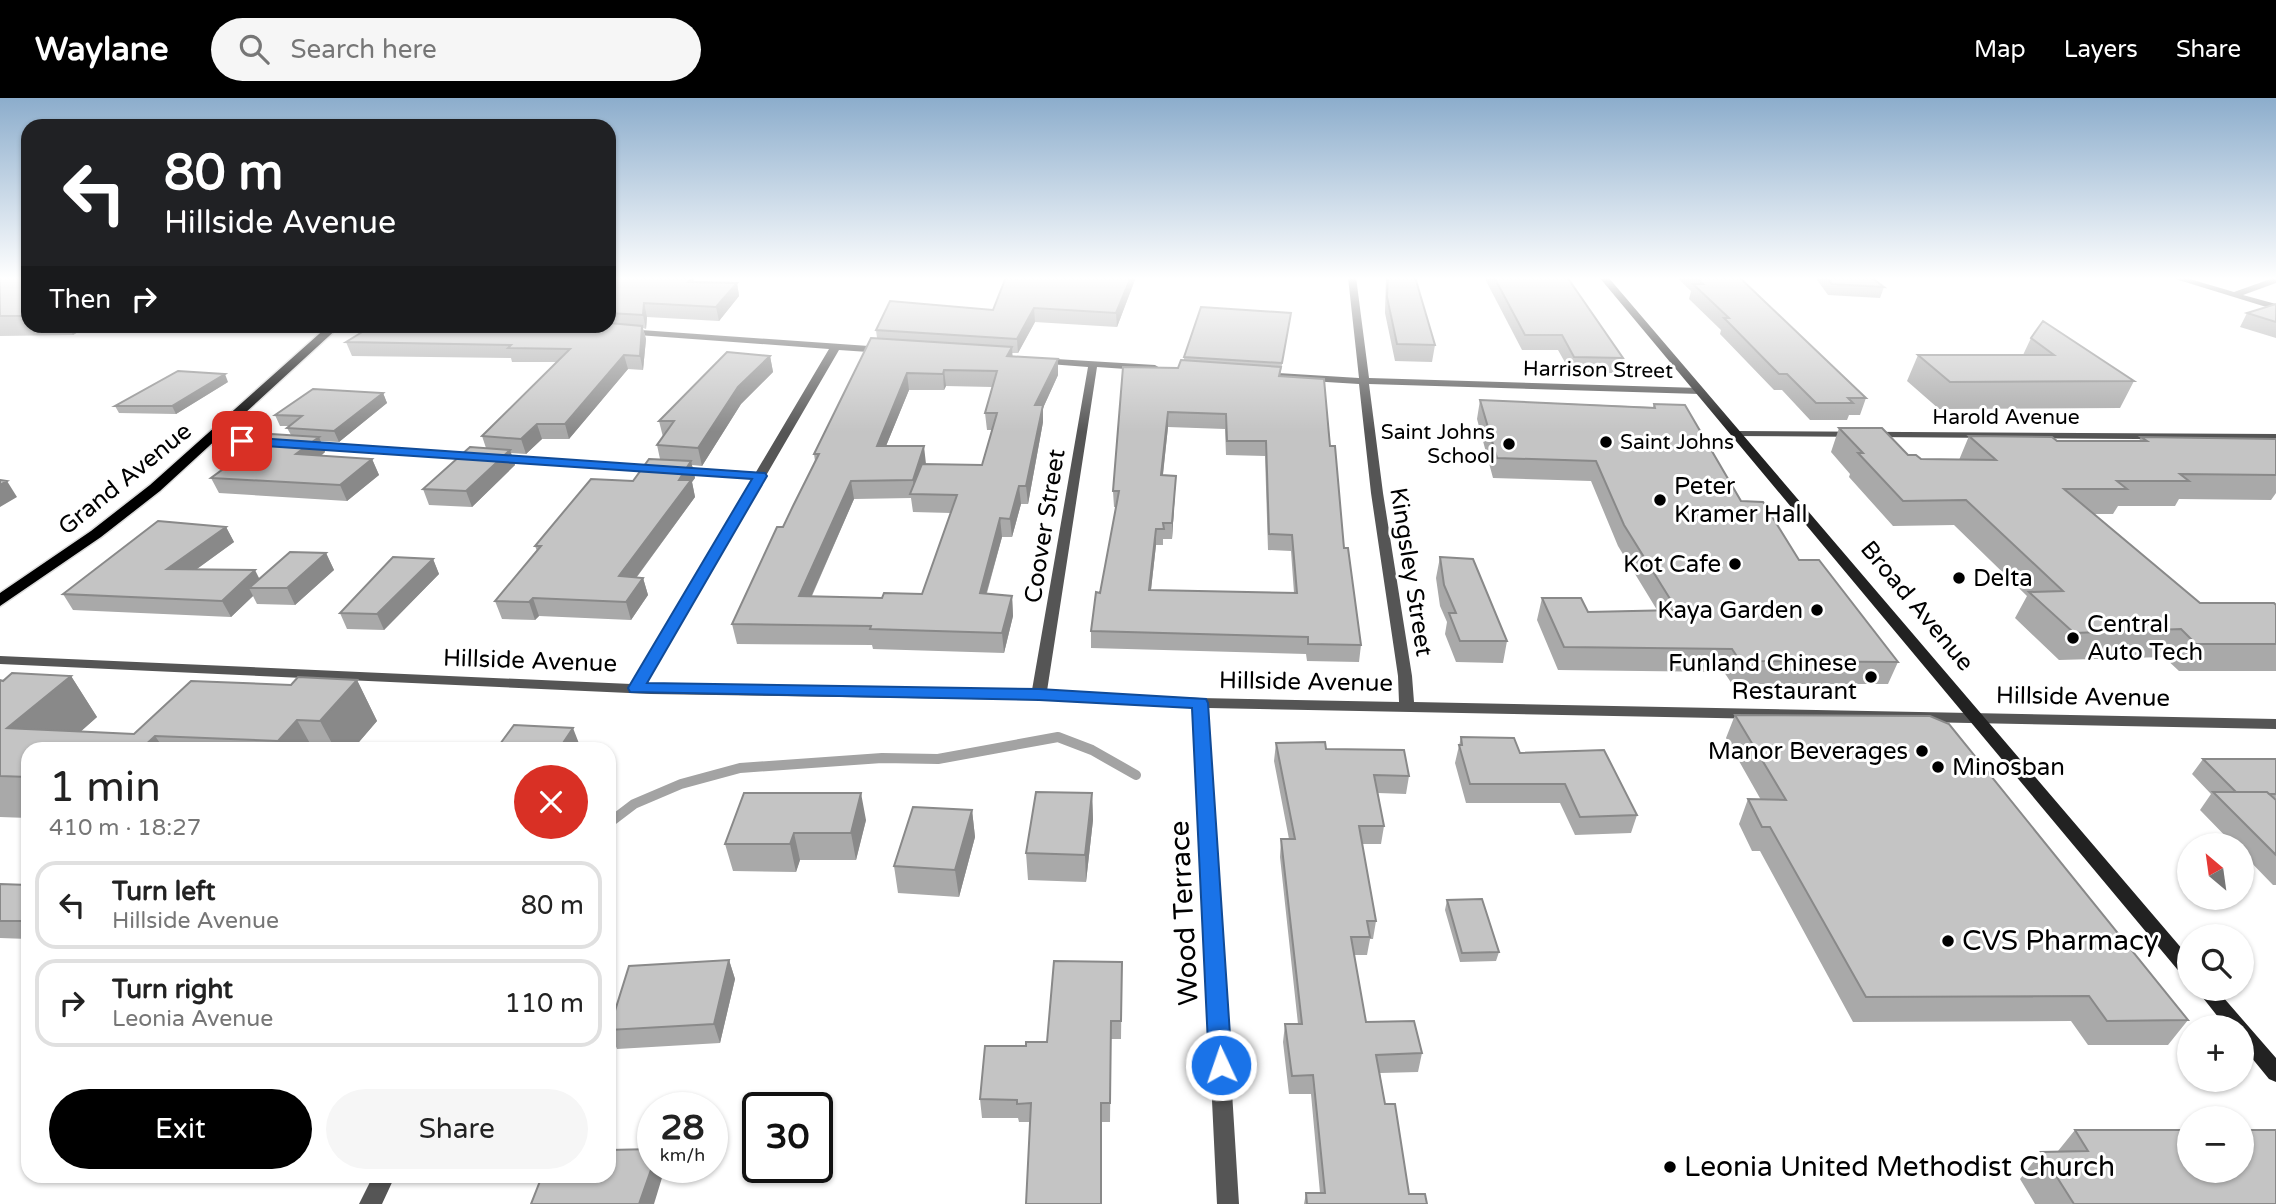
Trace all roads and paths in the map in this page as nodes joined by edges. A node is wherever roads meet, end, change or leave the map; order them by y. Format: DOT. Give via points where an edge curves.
graph roads {
  1 [pos="1357,329"];
  2 [pos="1647,329"];
  3 [pos="616,331"];
  4 [pos="326,333"];
  5 [pos="835,346"];
  6 [pos="890,350"];
  7 [pos="1025,360"];
  8 [pos="1093,364"];
  9 [pos="1160,369"];
  10 [pos="1255,374"];
  11 [pos="1363,381"];
  12 [pos="1700,391"];
  13 [pos="1736,434"];
  14 [pos="2276,437"];
  15 [pos="209,441"];
  16 [pos="761,476"];
  17 [pos="0,601"];
  18 [pos="0,660"];
  19 [pos="636,688"];
  20 [pos="1039,695"];
  21 [pos="1200,703"];
  22 [pos="1407,707"];
  23 [pos="1977,718"];
  24 [pos="2276,724"];
  25 [pos="2177,956"];
  26 [pos="2215,1001"];
  27 [pos="2228,1015"];
  28 [pos="2254,1046"];
  29 [pos="2276,1073"];
  30 [pos="380,1183"];
  31 [pos="370,1204"];
  32 [pos="1228,1204"];
  1 -- 11 [label="street, Kingsley Street"];
  2 -- 12 [label="street, Broad Avenue"];
  3 -- 5 [label="street"];
  4 -- 15 [label="main road, Grand Avenue"];
  5 -- 6 [label="street"];
  5 -- 16 [label="street"];
  7 -- 8 [label="street"];
  8 -- 9 [label="street"];
  8 -- 20 [label="street, Coover Street"];
  10 -- 11 [label="street, Harrison Street"];
  11 -- 12 [label="street, Harrison Street"];
  11 -- 22 [label="street, Kingsley Street"];
  12 -- 13 [label="street, Broad Avenue"];
  13 -- 14 [label="street, Harold Avenue"];
  13 -- 23 [label="street, Broad Avenue"];
  15 -- 16 [label="street"];
  15 -- 17 [label="main road, Grand Avenue" via="96,534"];
  16 -- 19 [label="street"];
  18 -- 19 [label="street, Hillside Avenue"];
  19 -- 20 [label="street, Hillside Avenue"];
  20 -- 21 [label="street, Hillside Avenue"];
  21 -- 22 [label="street, Hillside Avenue"];
  21 -- 32 [label="street, Wood Terrace"];
  22 -- 23 [label="street, Hillside Avenue"];
  23 -- 24 [label="street, Hillside Avenue"];
  23 -- 25 [label="street, Broad Avenue"];
  26 -- 27 [label="street"];
  28 -- 29 [label="street"];
  30 -- 31 [label="street"];
}
